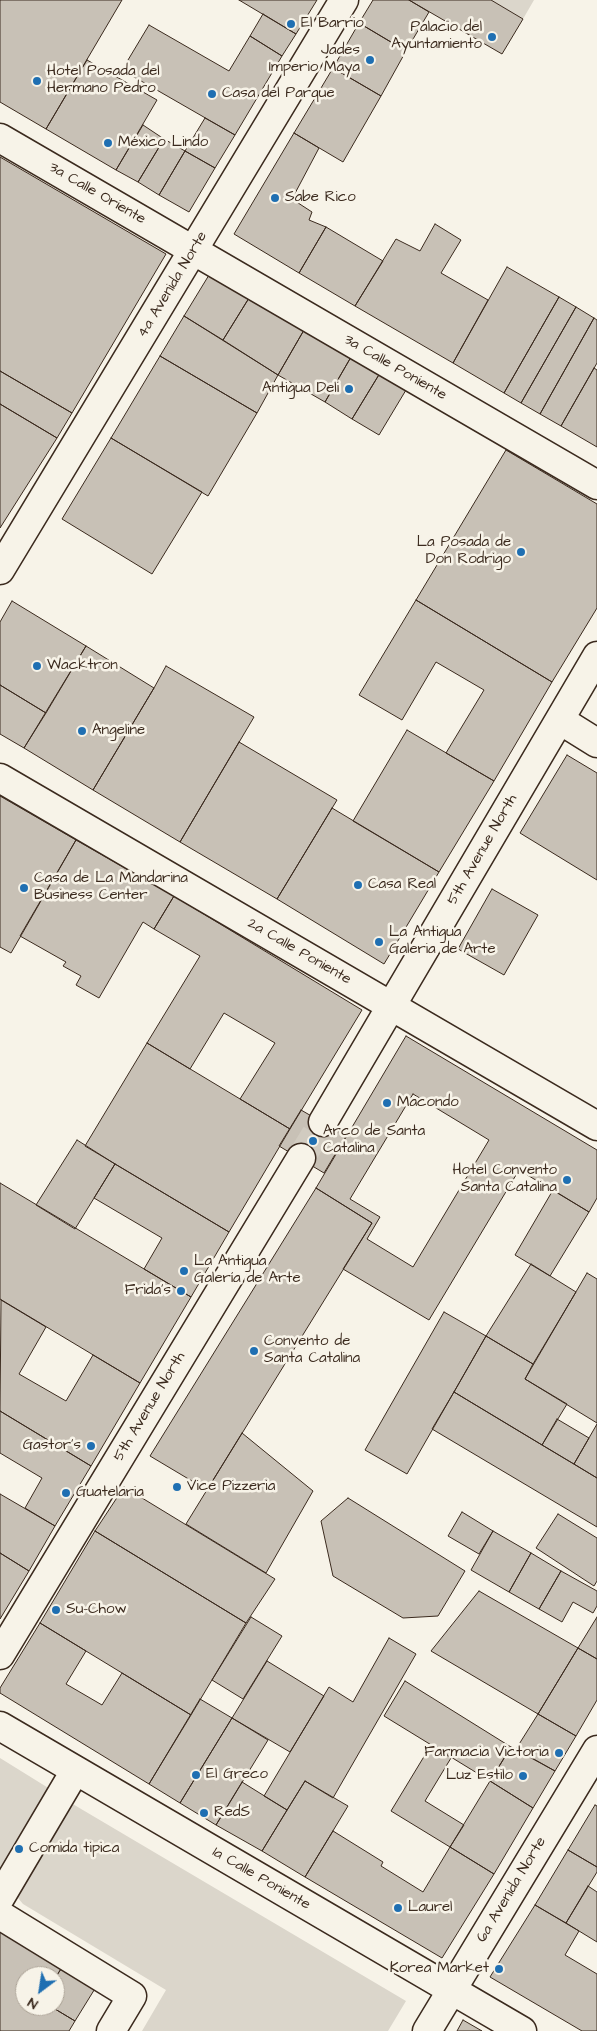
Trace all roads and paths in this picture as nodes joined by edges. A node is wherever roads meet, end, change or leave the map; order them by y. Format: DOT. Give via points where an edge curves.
graph roads {
  1 [pos="344,0"];
  2 [pos="0,138"];
  3 [pos="194,252"];
  4 [pos="597,485"];
  5 [pos="0,570"];
  6 [pos="597,656"];
  7 [pos="560,720"];
  8 [pos="597,743"];
  9 [pos="0,778"];
  10 [pos="392,1006"];
  11 [pos="323,1122"];
  12 [pos="597,1126"];
  13 [pos="301,1158"];
  14 [pos="0,1655"];
  15 [pos="0,1726"];
  16 [pos="597,1750"];
  17 [pos="75,1771"];
  18 [pos="0,1898"];
  19 [pos="0,1915"];
  20 [pos="452,1990"];
  21 [pos="111,2031"];
  22 [pos="427,2031"];
  23 [pos="522,2031"];
  1 -- 3 [label="street, 4a Avenida Norte"];
  2 -- 3 [label="street, 3a Calle Oriente"];
  3 -- 4 [label="street, 3a Calle Poniente"];
  3 -- 5 [label="street, 4a Avenida Norte"];
  6 -- 7 [label="street, 5th Avenue North"];
  7 -- 8 [label="street"];
  7 -- 10 [label="street, 5th Avenue North"];
  9 -- 10 [label="street, 2a Calle Poniente"];
  10 -- 11 [label="street, 5th Avenue North"];
  10 -- 12 [label="street, 2a Calle Poniente"];
  13 -- 14 [label="street, 5th Avenue North"];
  15 -- 17 [label="street, 1a Calle Poniente"];
  16 -- 20 [label="street, 6a Avenida Norte"];
  17 -- 18 [label="street"];
  17 -- 20 [label="street, 1a Calle Poniente"];
  19 -- 21 [label="street" via="132,1996"];
  20 -- 22 [label="street, 6a Avenida Norte"];
  20 -- 23 [label="street, 1a Calle Poniente"];
}
